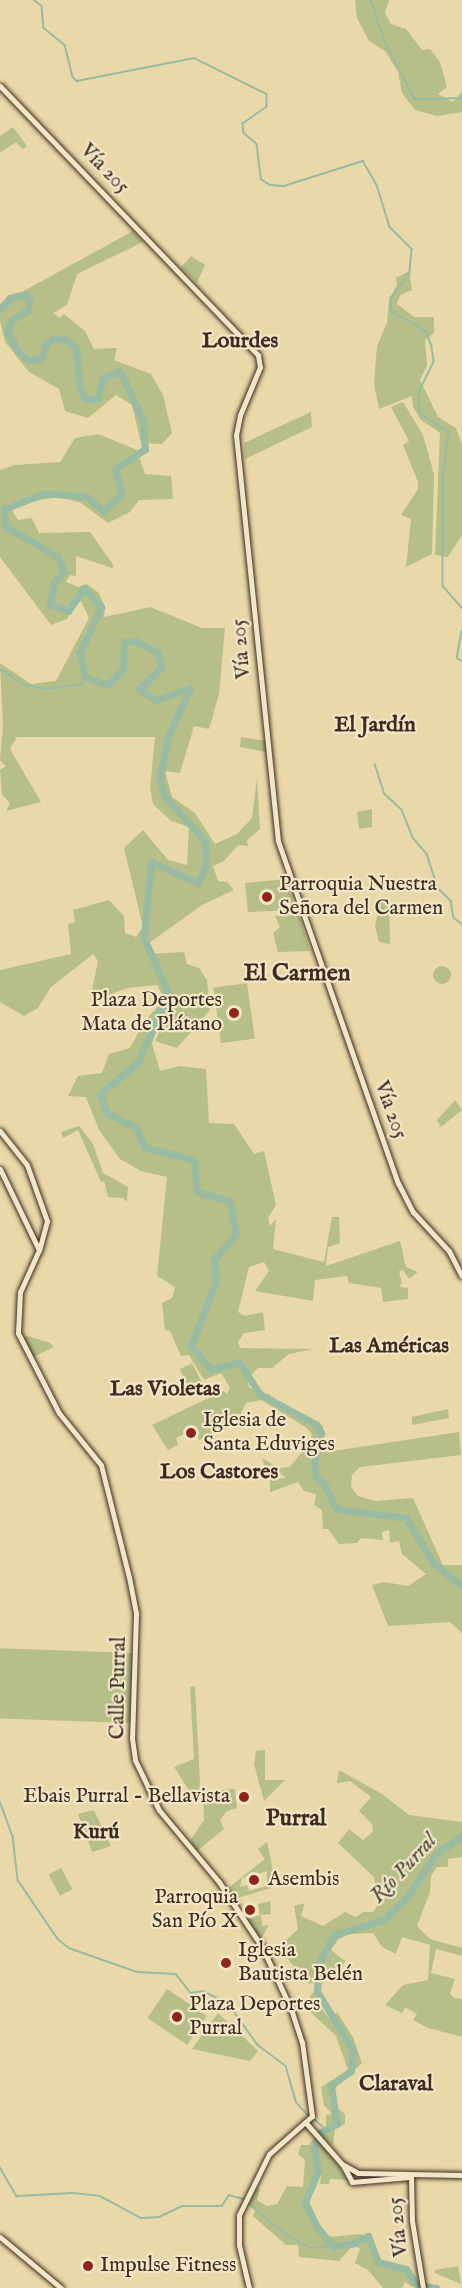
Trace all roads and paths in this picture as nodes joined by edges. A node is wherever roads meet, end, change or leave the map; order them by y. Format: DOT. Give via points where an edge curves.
graph roads {
  1 [pos="0,86"];
  2 [pos="0,1131"];
  3 [pos="0,1169"];
  4 [pos="39,1250"];
  5 [pos="462,1276"];
  6 [pos="306,2123"];
  7 [pos="342,2164"];
  8 [pos="462,2175"];
  9 [pos="411,2176"];
  10 [pos="0,2237"];
  11 [pos="423,2285"];
  12 [pos="60,2288"];
  13 [pos="249,2288"];
  1 -- 5 [label="street, Vía 205" via="258,355 260,367 236,435 275,828 398,1183 413,1212 444,1245"];
  2 -- 4 [label="street, Calle Purral" via="22,1157 43,1204 47,1221"];
  3 -- 4 [label="street"];
  4 -- 6 [label="street, Calle Purral" via="20,1292 16,1327 58,1413 101,1465 136,1614 132,1738 135,1760 159,1810 219,1882 271,1964 302,2042 312,2113"];
  6 -- 7 [label="street"];
  6 -- 13 [label="street" via="280,2140 268,2154 239,2216 237,2235"];
  7 -- 9 [label="street" via="368,2175"];
  7 -- 9 [label="street" via="352,2182 401,2181"];
  8 -- 9 [label="street, Vía 205"];
  9 -- 11 [label="street, Vía 205" via="412,2221"];
  10 -- 12 [label="street"];
}
